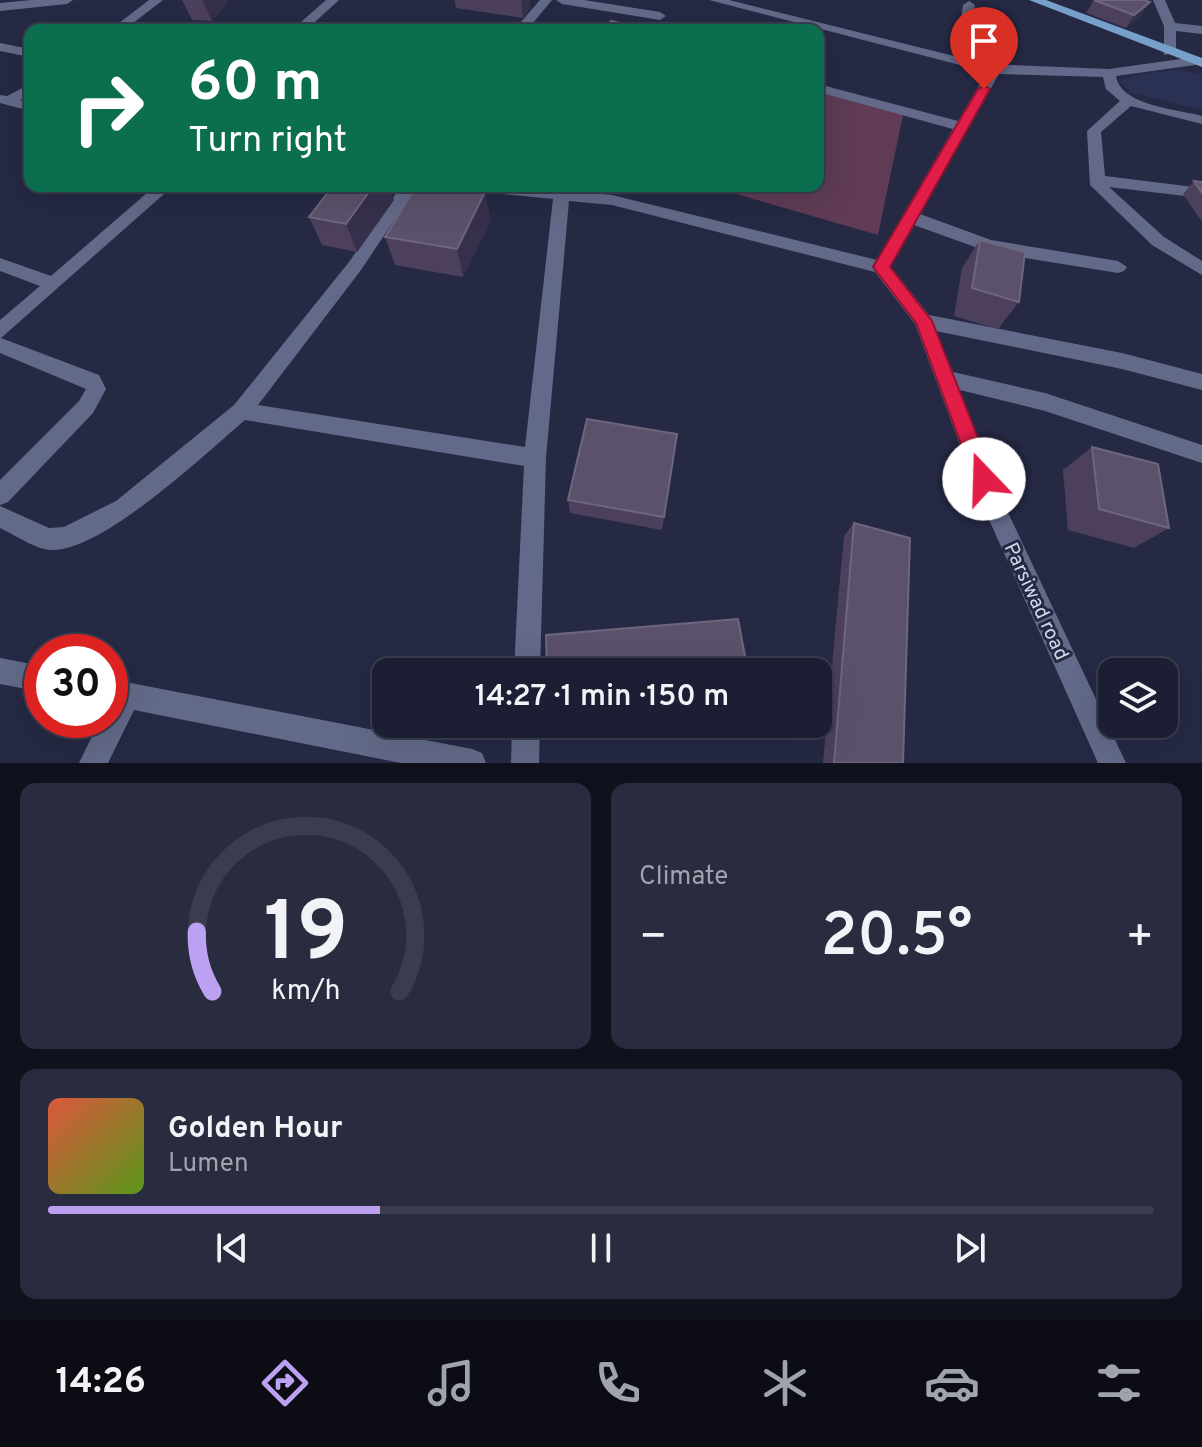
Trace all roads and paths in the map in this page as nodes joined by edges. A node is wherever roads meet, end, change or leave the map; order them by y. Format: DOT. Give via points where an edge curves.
graph roads {
  1 [pos="67,0"];
  2 [pos="157,0"];
  3 [pos="333,0"];
  4 [pos="546,0"];
  5 [pos="562,0"];
  6 [pos="715,0"];
  7 [pos="1035,0"];
  8 [pos="1159,0"];
  9 [pos="969,5"];
  10 [pos="0,7"];
  11 [pos="660,16"];
  12 [pos="124,24"];
  13 [pos="305,24"];
  14 [pos="525,24"];
  15 [pos="810,24"];
  16 [pos="1170,26"];
  17 [pos="824,28"];
  18 [pos="1202,30"];
  19 [pos="0,47"];
  20 [pos="24,52"];
  21 [pos="1169,52"];
  22 [pos="1198,62"];
  23 [pos="988,69"];
  24 [pos="1109,73"];
  25 [pos="824,90"];
  26 [pos="24,91"];
  27 [pos="5,100"];
  28 [pos="1128,101"];
  29 [pos="1202,120"];
  30 [pos="962,127"];
  31 [pos="1097,180"];
  32 [pos="158,192"];
  33 [pos="405,192"];
  34 [pos="526,192"];
  35 [pos="1202,193"];
  36 [pos="561,196"];
  37 [pos="910,217"];
  38 [pos="0,264"];
  39 [pos="881,267"];
  40 [pos="1118,267"];
  41 [pos="1202,269"];
  42 [pos="54,284"];
  43 [pos="923,321"];
  44 [pos="0,331"];
  45 [pos="0,345"];
  46 [pos="946,379"];
  47 [pos="1202,382"];
  48 [pos="241,411"];
  49 [pos="1202,454"];
  50 [pos="535,458"];
  51 [pos="0,495"];
  52 [pos="3,524"];
  53 [pos="528,658"];
  54 [pos="0,671"];
  55 [pos="24,676"];
  56 [pos="128,696"];
  57 [pos="102,738"];
  58 [pos="526,738"];
  59 [pos="93,763"];
  60 [pos="472,763"];
  61 [pos="525,763"];
  62 [pos="1112,763"];
  1 -- 10 [label="street"];
  2 -- 12 [label="street"];
  3 -- 13 [label="street"];
  4 -- 14 [label="street"];
  5 -- 11 [label="street"];
  6 -- 15 [label="street"];
  7 -- 21 [label="main road"];
  8 -- 16 [label="street"];
  9 -- 23 [label="street" via="964,39"];
  16 -- 18 [label="street"];
  16 -- 21 [label="street"];
  17 -- 23 [label="street"];
  19 -- 20 [label="street"];
  21 -- 22 [label="main road"];
  22 -- 24 [label="street"];
  23 -- 24 [label="street"];
  23 -- 30 [label="street"];
  24 -- 28 [label="street" via="1111,86"];
  25 -- 30 [label="street"];
  26 -- 27 [label="street"];
  28 -- 29 [label="street"];
  28 -- 31 [label="street" via="1094,131"];
  30 -- 37 [label="street"];
  31 -- 35 [label="street"];
  31 -- 41 [label="street" via="1158,241"];
  32 -- 42 [label="street"];
  33 -- 48 [label="street" via="355,266"];
  34 -- 36 [label="street"];
  36 -- 39 [label="street" via="612,200"];
  36 -- 50 [label="street"];
  37 -- 39 [label="street"];
  37 -- 40 [label="street" via="989,246"];
  38 -- 42 [label="street"];
  39 -- 43 [label="street, Parsiwad road"];
  42 -- 44 [label="street"];
  43 -- 46 [label="street, Parsiwad road"];
  43 -- 47 [label="street"];
  45 -- 51 [label="street" via="74,372 96,389 86,407"];
  46 -- 49 [label="street" via="1045,402"];
  46 -- 62 [label="street, Parsiwad road" via="993,504"];
  48 -- 50 [label="street"];
  48 -- 52 [label="street" via="124,508 86,530 48,539"];
  50 -- 53 [label="street"];
  54 -- 55 [label="street"];
  56 -- 60 [label="street"];
  57 -- 59 [label="street"];
  58 -- 61 [label="street"];
}
